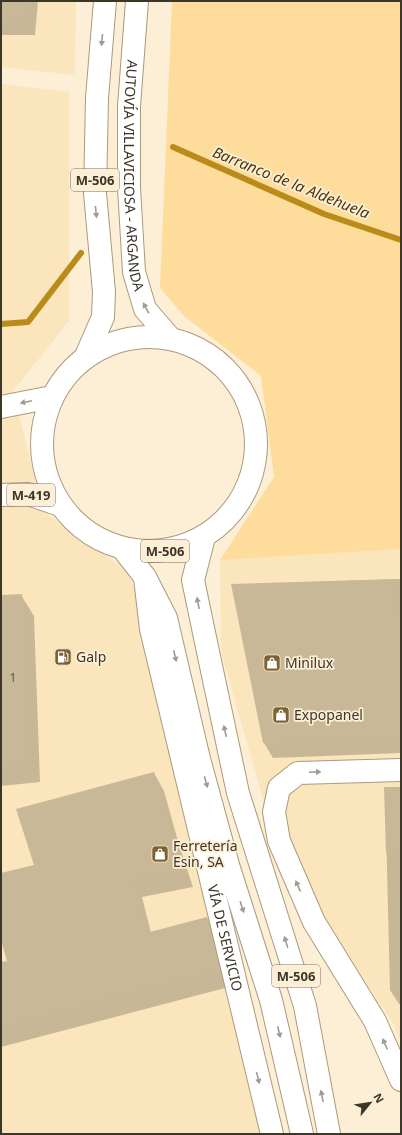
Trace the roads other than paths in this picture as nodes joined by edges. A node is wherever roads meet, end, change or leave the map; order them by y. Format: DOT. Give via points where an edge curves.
graph roads {
  1 [pos="105,1"];
  2 [pos="137,1"];
  3 [pos="170,338"];
  4 [pos="86,356"];
  5 [pos="52,397"];
  6 [pos="1,408"];
  7 [pos="1,495"];
  8 [pos="60,505"];
  9 [pos="204,537"];
  10 [pos="123,548"];
  11 [pos="145,577"];
  12 [pos="401,770"];
  13 [pos="401,1080"];
  14 [pos="266,1112"];
  15 [pos="258,1134"];
  16 [pos="272,1134"];
  17 [pos="302,1134"];
  18 [pos="329,1134"];
  1 -- 4 [label="main road, M-506, one-way" via="97,98 95,193 104,292 103,317"];
  3 -- 2 [label="main road, AUTOVÍA VILLAVICIOSA - ARGANDA / M-506, one-way" via="145,309 134,272 129,188 129,106"];
  3 -- 4 [label="main road, M-506" via="127,338"];
  3 -- 9 [label="main road, M-506" via="210,355 240,386 255,426 254,469 236,508"];
  4 -- 5 [label="main road, M-506" via="67,374"];
  5 -- 6 [label="main road, one-way"];
  5 -- 8 [label="main road, M-506" via="42,433 44,471"];
  7 -- 8 [label="main road, M-419" via="28,494"];
  8 -- 10 [label="main road, M-506" via="78,525 99,539"];
  9 -- 10 [label="main road, M-506" via="165,551"];
  18 -- 9 [label="main road, M-506, one-way" via="305,1006 238,793 208,654 193,580"];
  10 -- 11 [label="main road, M-506"];
  11 -- 14 [label="main road, VÍA DE SERVICIO, one-way" via="152,637"];
  11 -- 17 [label="main road, M-506, one-way" via="166,618 199,759 226,858 271,1000"];
  13 -- 12 [label="main road, one-way" via="375,1021 314,922 279,841 274,812 279,788 298,773"];
  14 -- 15 [label="main road"];
  14 -- 16 [label="main road, VÍA DE SERVICIO"];
}
